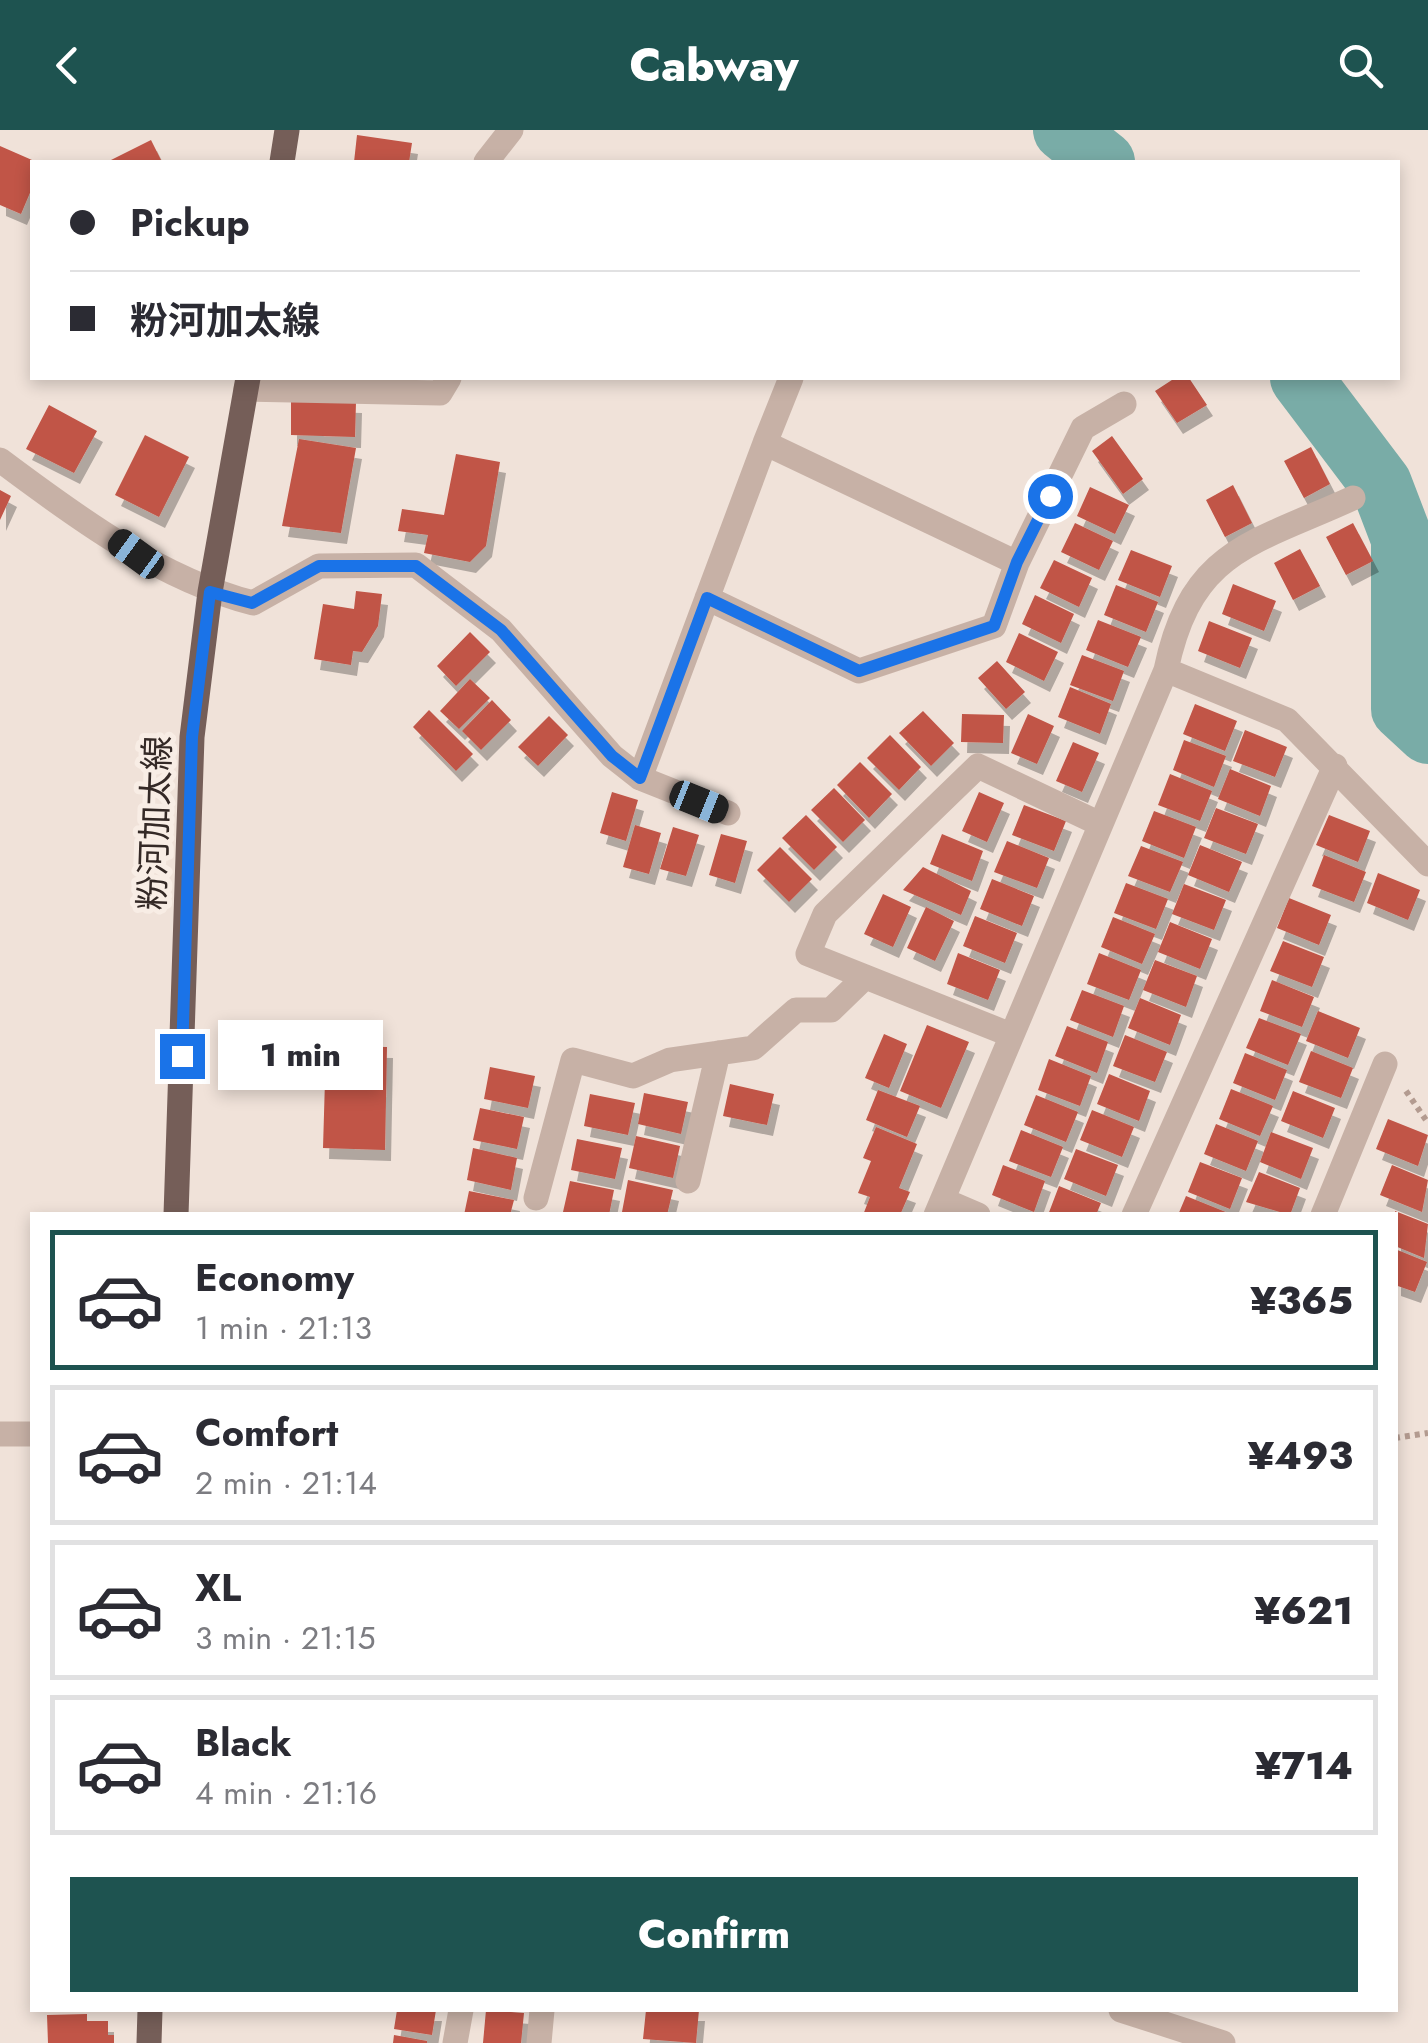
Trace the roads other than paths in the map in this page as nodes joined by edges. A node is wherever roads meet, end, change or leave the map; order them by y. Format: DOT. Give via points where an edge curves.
graph roads {
  1 [pos="287,130"];
  2 [pos="511,130"];
  3 [pos="282,160"];
  4 [pos="488,160"];
  5 [pos="448,380"];
  6 [pos="790,380"];
  7 [pos="247,383"];
  8 [pos="1124,404"];
  9 [pos="765,443"];
  10 [pos="0,460"];
  11 [pos="1353,498"];
  12 [pos="1017,562"];
  13 [pos="210,592"];
  14 [pos="707,598"];
  15 [pos="1166,670"];
  16 [pos="1334,766"];
  17 [pos="640,778"];
  18 [pos="728,813"];
  19 [pos="1098,822"];
  20 [pos="1428,864"];
  21 [pos="865,977"];
  22 [pos="1011,1036"];
  23 [pos="718,1053"];
  24 [pos="1385,1064"];
  25 [pos="688,1181"];
  26 [pos="536,1198"];
  27 [pos="940,1207"];
  28 [pos="176,1212"];
  29 [pos="1135,1212"];
  30 [pos="1324,1212"];
  31 [pos="0,1434"];
  32 [pos="30,1434"];
  33 [pos="150,2012"];
  34 [pos="461,2012"];
  35 [pos="542,2012"];
  36 [pos="1127,2012"];
  37 [pos="149,2043"];
  38 [pos="455,2043"];
  39 [pos="539,2043"];
  40 [pos="1223,2043"];
  1 -- 3 [label="main road"];
  2 -- 4 [label="street"];
  5 -- 7 [label="street" via="440,393"];
  6 -- 9 [label="street"];
  7 -- 13 [label="main road, 粉河加太線"];
  8 -- 12 [label="street" via="1083,428"];
  9 -- 12 [label="street"];
  9 -- 14 [label="street"];
  10 -- 13 [label="street" via="136,554"];
  11 -- 15 [label="street" via="1226,556 1193,592"];
  12 -- 14 [label="street" via="994,626 859,671"];
  13 -- 17 [label="street" via="252,603 319,566 416,566 501,630 612,756"];
  13 -- 28 [label="main road, 粉河加太線" via="192,737"];
  14 -- 17 [label="street"];
  15 -- 16 [label="street" via="1287,720"];
  15 -- 19 [label="street"];
  16 -- 20 [label="street"];
  16 -- 29 [label="street"];
  17 -- 18 [label="street"];
  19 -- 21 [label="street" via="978,766 825,914 808,954"];
  19 -- 22 [label="street"];
  21 -- 22 [label="street"];
  21 -- 23 [label="street" via="831,1010 796,1010 753,1048"];
  22 -- 27 [label="street"];
  23 -- 25 [label="street"];
  23 -- 26 [label="street" via="670,1060 634,1076 573,1060"];
  24 -- 30 [label="street"];
  31 -- 32 [label="street"];
  33 -- 37 [label="main road"];
  34 -- 38 [label="street"];
  35 -- 39 [label="street"];
  36 -- 40 [label="street"];
}
